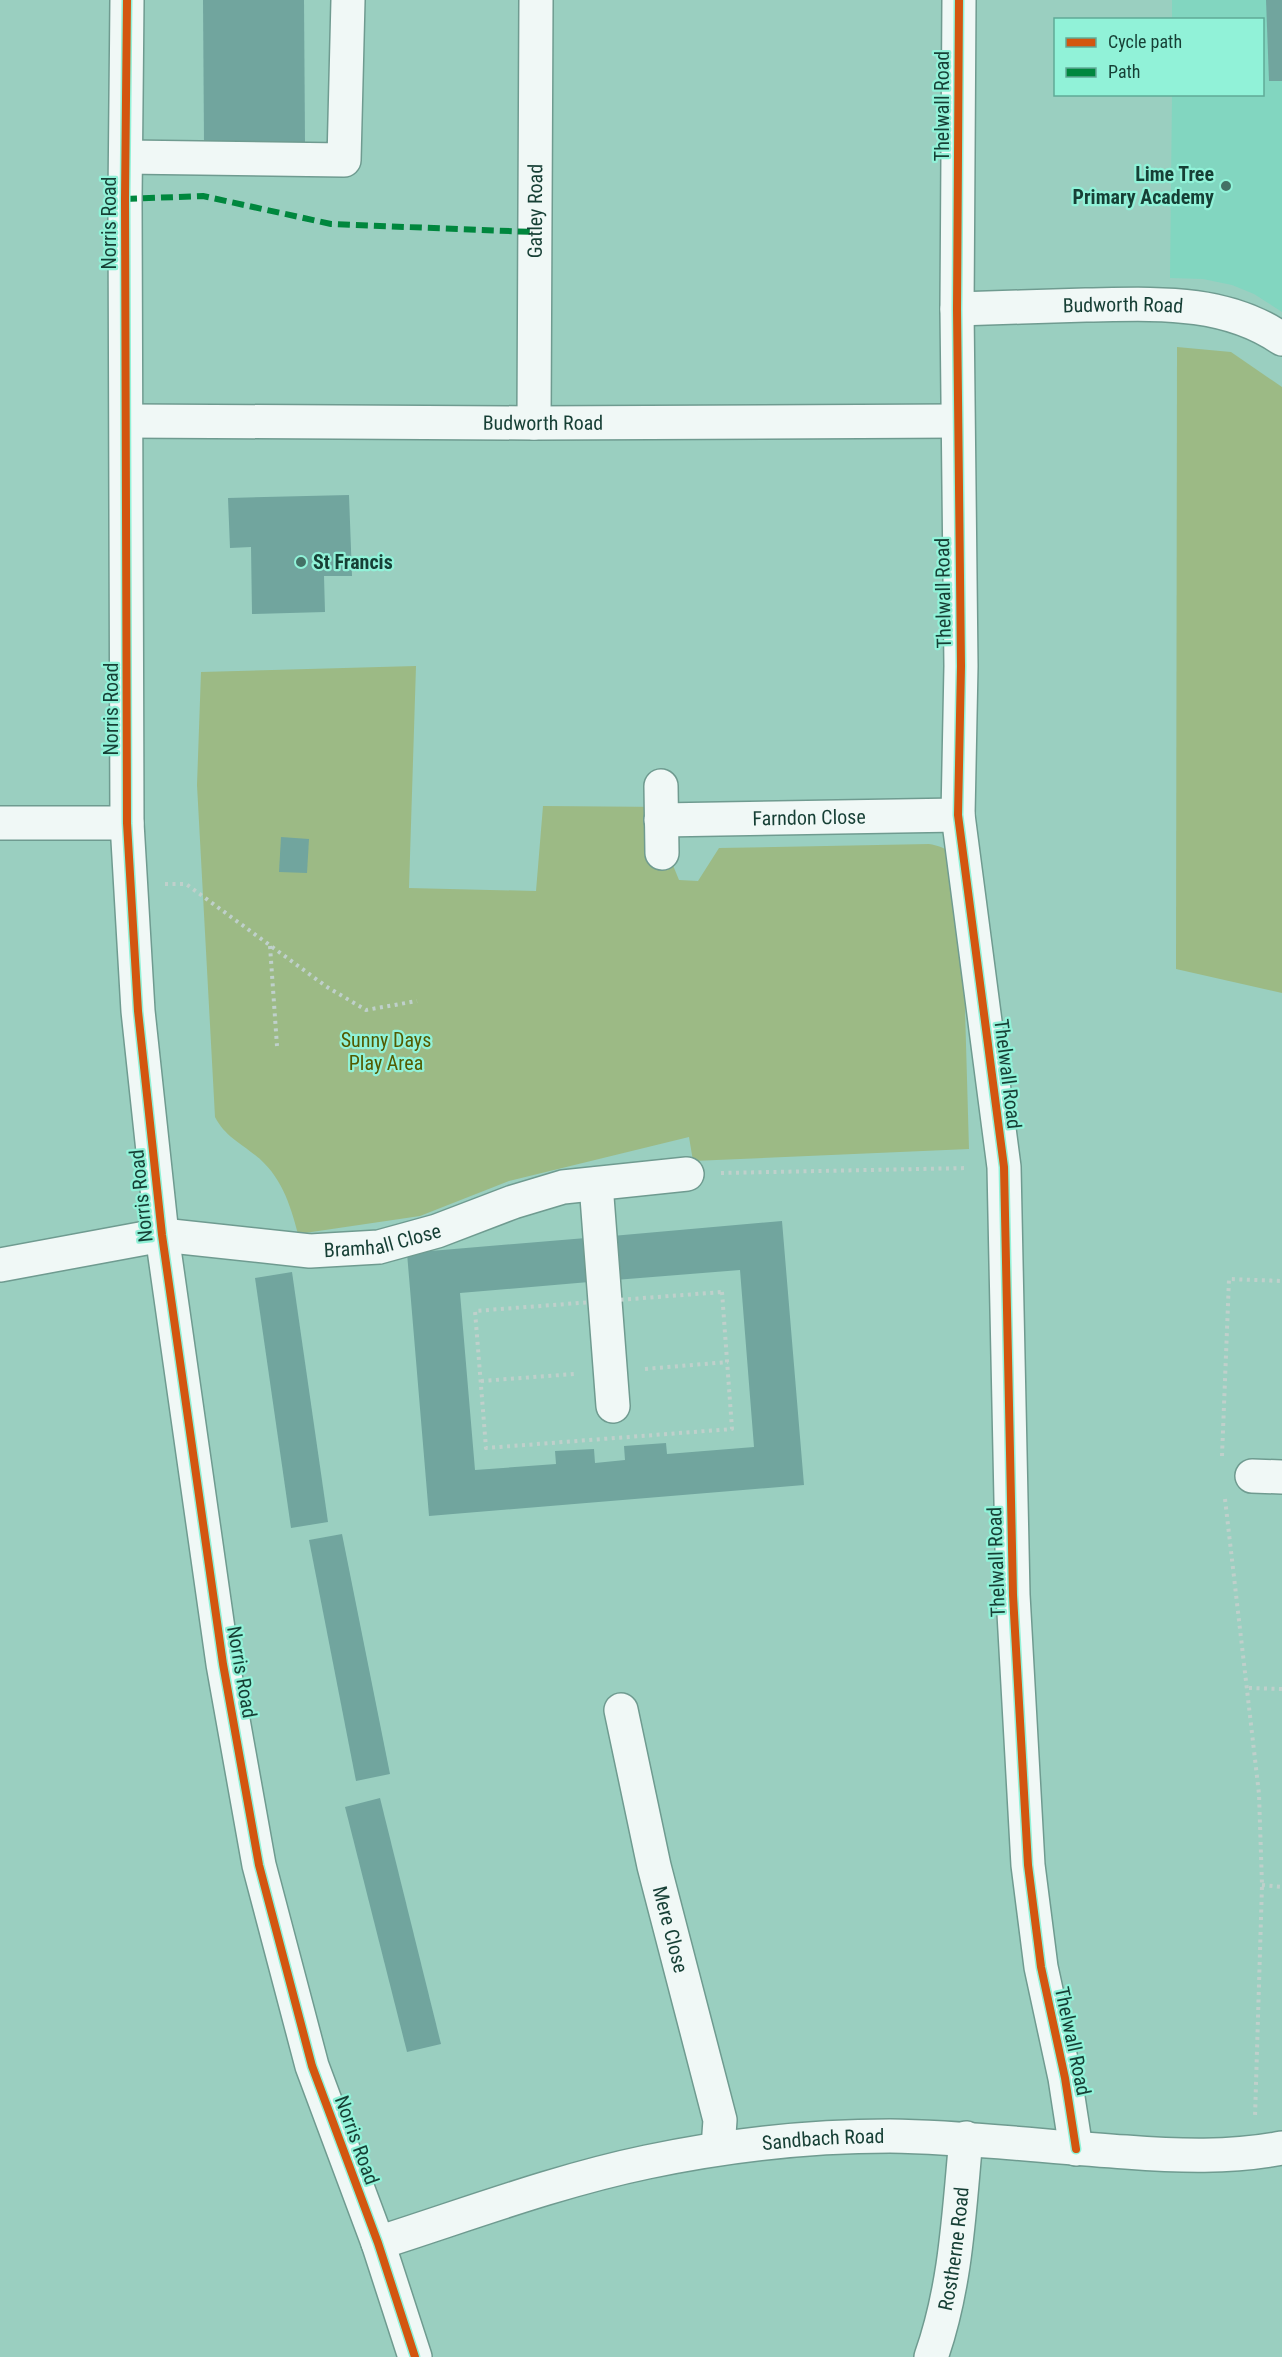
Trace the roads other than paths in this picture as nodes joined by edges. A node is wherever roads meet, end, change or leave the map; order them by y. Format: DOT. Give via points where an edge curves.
graph roads {
  1 [pos="128,0"];
  2 [pos="348,0"];
  3 [pos="536,0"];
  4 [pos="959,0"];
  5 [pos="126,158"];
  6 [pos="957,309"];
  7 [pos="1280,330"];
  8 [pos="127,421"];
  9 [pos="957,421"];
  10 [pos="534,423"];
  11 [pos="661,786"];
  12 [pos="958,815"];
  13 [pos="662,820"];
  14 [pos="0,823"];
  15 [pos="128,824"];
  16 [pos="662,853"];
  17 [pos="687,1174"];
  18 [pos="596,1184"];
  19 [pos="162,1235"];
  20 [pos="0,1265"];
  21 [pos="613,1406"];
  22 [pos="621,1710"];
  23 [pos="966,2138"];
  24 [pos="718,2148"];
  25 [pos="1076,2149"];
  26 [pos="1268,2151"];
  27 [pos="378,2243"];
  28 [pos="415,2357"];
  29 [pos="931,2357"];
  1 -- 5 [label="street, Norris Road"];
  2 -- 5 [label="street" via="344,160"];
  3 -- 10 [label="street, Gatley Road"];
  4 -- 6 [label="street, Thelwall Road"];
  5 -- 8 [label="street, Norris Road"];
  6 -- 7 [label="street, Budworth Road" via="1169,303 1209,309"];
  6 -- 9 [label="street, Thelwall Road"];
  8 -- 10 [label="street, Budworth Road"];
  8 -- 15 [label="street, Norris Road"];
  9 -- 10 [label="street, Budworth Road"];
  9 -- 12 [label="street, Thelwall Road" via="961,666"];
  11 -- 13 [label="street"];
  12 -- 13 [label="street, Farndon Close"];
  12 -- 25 [label="street, Thelwall Road" via="1004,1167 1012,1595 1028,1865 1041,1967"];
  13 -- 16 [label="street"];
  14 -- 15 [label="street"];
  15 -- 19 [label="street, Norris Road" via="138,1011"];
  17 -- 18 [label="street, Bramhall Close"];
  18 -- 19 [label="street, Bramhall Close" via="563,1187 380,1247 310,1251"];
  18 -- 21 [label="street"];
  19 -- 20 [label="street, Bramhall Close"];
  19 -- 27 [label="street, Norris Road" via="223,1664 259,1865 312,2066"];
  22 -- 24 [label="street, Mere Close" via="654,1866 720,2120"];
  23 -- 24 [label="street, Sandbach Road" via="802,2138"];
  23 -- 25 [label="street, Sandbach Road"];
  23 -- 29 [label="street, Rostherne Road" via="951,2281"];
  24 -- 27 [label="street, Sandbach Road" via="634,2165 537,2192"];
  25 -- 26 [label="street, Sandbach Road" via="1162,2155"];
  27 -- 28 [label="street, Norris Road"];
}
